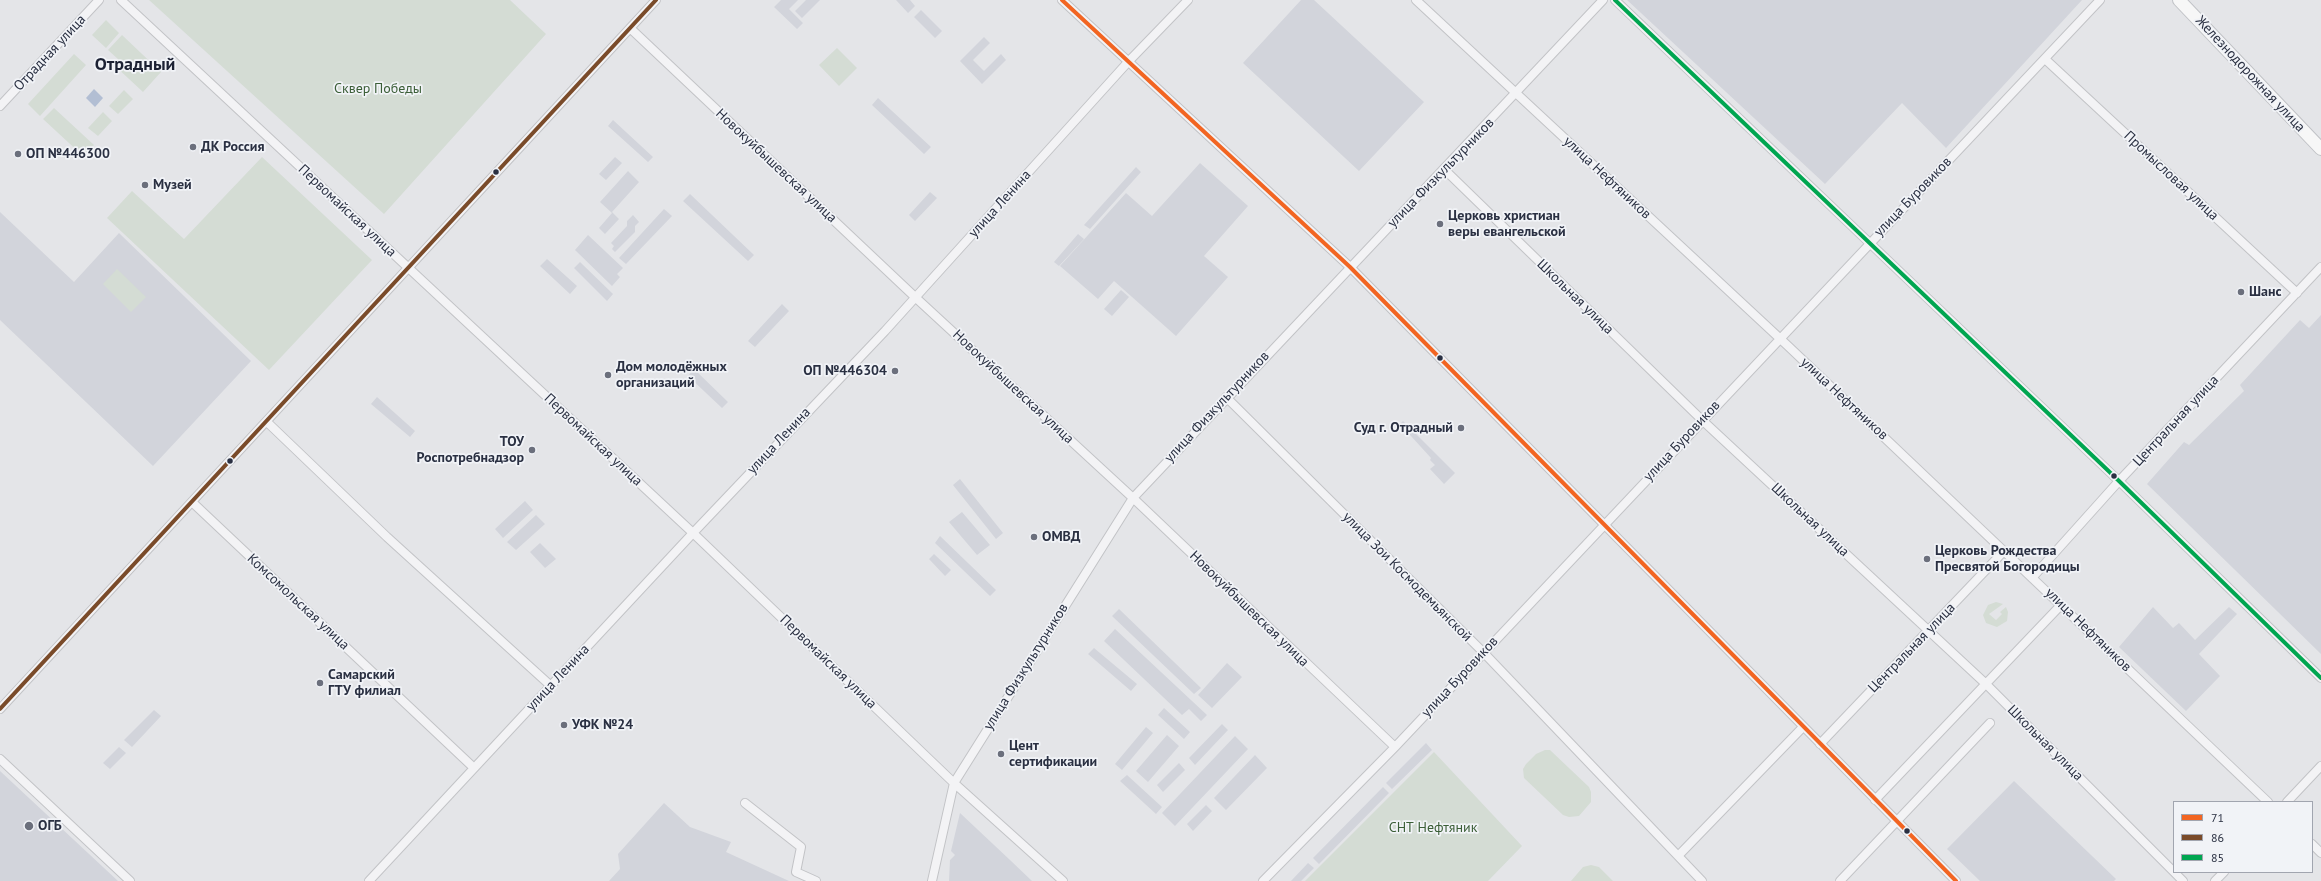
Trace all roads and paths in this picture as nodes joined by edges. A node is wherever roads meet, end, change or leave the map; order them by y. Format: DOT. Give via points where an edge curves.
graph roads {
  1 [pos="100,0"];
  2 [pos="121,0"];
  3 [pos="656,0"];
  4 [pos="1062,0"];
  5 [pos="1188,0"];
  6 [pos="1416,0"];
  7 [pos="1603,0"];
  8 [pos="1615,0"];
  9 [pos="2100,0"];
  10 [pos="2179,0"];
  11 [pos="630,28"];
  12 [pos="2045,59"];
  13 [pos="1128,62"];
  14 [pos="1516,94"];
  15 [pos="0,106"];
  16 [pos="2321,149"];
  17 [pos="1444,170"];
  18 [pos="1869,243"];
  19 [pos="1350,267"];
  20 [pos="2321,267"];
  21 [pos="409,268"];
  22 [pos="2297,293"];
  23 [pos="915,297"];
  24 [pos="1779,338"];
  25 [pos="1226,397"];
  26 [pos="1702,420"];
  27 [pos="267,422"];
  28 [pos="2119,481"];
  29 [pos="1133,498"];
  30 [pos="192,502"];
  31 [pos="1604,524"];
  32 [pos="693,533"];
  33 [pos="2004,551"];
  34 [pos="2032,578"];
  35 [pos="2061,605"];
  36 [pos="1928,631"];
  37 [pos="1484,653"];
  38 [pos="2321,678"];
  39 [pos="1986,684"];
  40 [pos="551,686"];
  41 [pos="0,709"];
  42 [pos="1990,723"];
  43 [pos="1803,727"];
  44 [pos="1820,744"];
  45 [pos="1395,747"];
  46 [pos="0,758"];
  47 [pos="2321,766"];
  48 [pos="474,768"];
  49 [pos="954,783"];
  50 [pos="1875,800"];
  51 [pos="2267,801"];
  52 [pos="2288,801"];
  53 [pos="745,803"];
  54 [pos="1897,822"];
  55 [pos="2313,845"];
  56 [pos="2321,853"];
  57 [pos="1678,856"];
  58 [pos="2173,871"];
  59 [pos="2175,873"];
  60 [pos="2223,873"];
  61 [pos="130,881"];
  62 [pos="369,881"];
  63 [pos="816,881"];
  64 [pos="932,881"];
  65 [pos="1063,881"];
  66 [pos="1263,881"];
  67 [pos="1702,881"];
  68 [pos="1840,881"];
  69 [pos="1956,881"];
  70 [pos="2183,881"];
  71 [pos="2215,881"];
  1 -- 15 [label="street, Отрадная улица"];
  2 -- 21 [label="street, Первомайская улица"];
  3 -- 11 [label="street"];
  4 -- 13 [label="street"];
  5 -- 13 [label="street, улица Ленина"];
  6 -- 14 [label="street, улица Нефтяников"];
  7 -- 14 [label="street, улица Физкультурников"];
  8 -- 18 [label="street"];
  9 -- 12 [label="street, улица Буровиков"];
  10 -- 16 [label="main road, Железнодорожная улица"];
  11 -- 21 [label="street"];
  11 -- 23 [label="street, Новокуйбышевская улица"];
  12 -- 18 [label="street, улица Буровиков"];
  12 -- 22 [label="street, Промысловая улица"];
  13 -- 19 [label="street"];
  13 -- 23 [label="street, улица Ленина"];
  14 -- 17 [label="street, улица Физкультурников"];
  14 -- 24 [label="street, улица Нефтяников"];
  17 -- 19 [label="street, улица Физкультурников"];
  17 -- 26 [label="street, Школьная улица"];
  18 -- 24 [label="street, улица Буровиков"];
  18 -- 28 [label="street"];
  19 -- 25 [label="street, улица Физкультурников"];
  19 -- 31 [label="street"];
  20 -- 22 [label="street, Центральная улица"];
  21 -- 27 [label="street"];
  21 -- 32 [label="street, Первомайская улица"];
  22 -- 28 [label="street, Центральная улица"];
  23 -- 29 [label="street, Новокуйбышевская улица"];
  23 -- 32 [label="street, улица Ленина"];
  24 -- 26 [label="street, улица Буровиков"];
  24 -- 33 [label="street, улица Нефтяников"];
  25 -- 29 [label="street, улица Физкультурников"];
  25 -- 37 [label="street, улица Зои Космодемьянской"];
  26 -- 31 [label="street, улица Буровиков"];
  26 -- 36 [label="street, Школьная улица"];
  27 -- 30 [label="street"];
  27 -- 40 [label="street" via="387,537"];
  28 -- 34 [label="street, Центральная улица"];
  28 -- 38 [label="street"];
  29 -- 45 [label="street, Новокуйбышевская улица"];
  29 -- 49 [label="street, улица Физкультурников"];
  30 -- 41 [label="street"];
  30 -- 48 [label="street, Комсомольская улица"];
  31 -- 37 [label="street, улица Буровиков"];
  31 -- 43 [label="street"];
  32 -- 40 [label="street, улица Ленина"];
  32 -- 49 [label="street, Первомайская улица"];
  33 -- 34 [label="street, улица Нефтяников"];
  33 -- 36 [label="street, Центральная улица"];
  34 -- 35 [label="street, улица Нефтяников"];
  35 -- 39 [label="street"];
  35 -- 51 [label="street, улица Нефтяников"];
  36 -- 39 [label="street, Школьная улица"];
  36 -- 44 [label="street, Центральная улица"];
  37 -- 45 [label="street, улица Буровиков"];
  37 -- 57 [label="street, улица Зои Космодемьянской"];
  39 -- 50 [label="street"];
  39 -- 58 [label="street, Школьная улица"];
  40 -- 48 [label="street, улица Ленина"];
  42 -- 54 [label="street"];
  43 -- 44 [label="street"];
  43 -- 57 [label="street"];
  44 -- 50 [label="street"];
  45 -- 66 [label="street, улица Буровиков"];
  46 -- 61 [label="street"];
  47 -- 52 [label="street"];
  48 -- 62 [label="street, улица Ленина"];
  49 -- 64 [label="street, улица Физкультурников"];
  49 -- 65 [label="street, Первомайская улица"];
  50 -- 54 [label="street"];
  53 -- 63 [label="street" via="801,846 796,872"];
  54 -- 68 [label="street"];
  54 -- 69 [label="street"];
  55 -- 56 [label="street"];
  57 -- 67 [label="street, улица Зои Космодемьянской"];
  59 -- 70 [label="street, Школьная улица"];
  60 -- 71 [label="street"];
}
